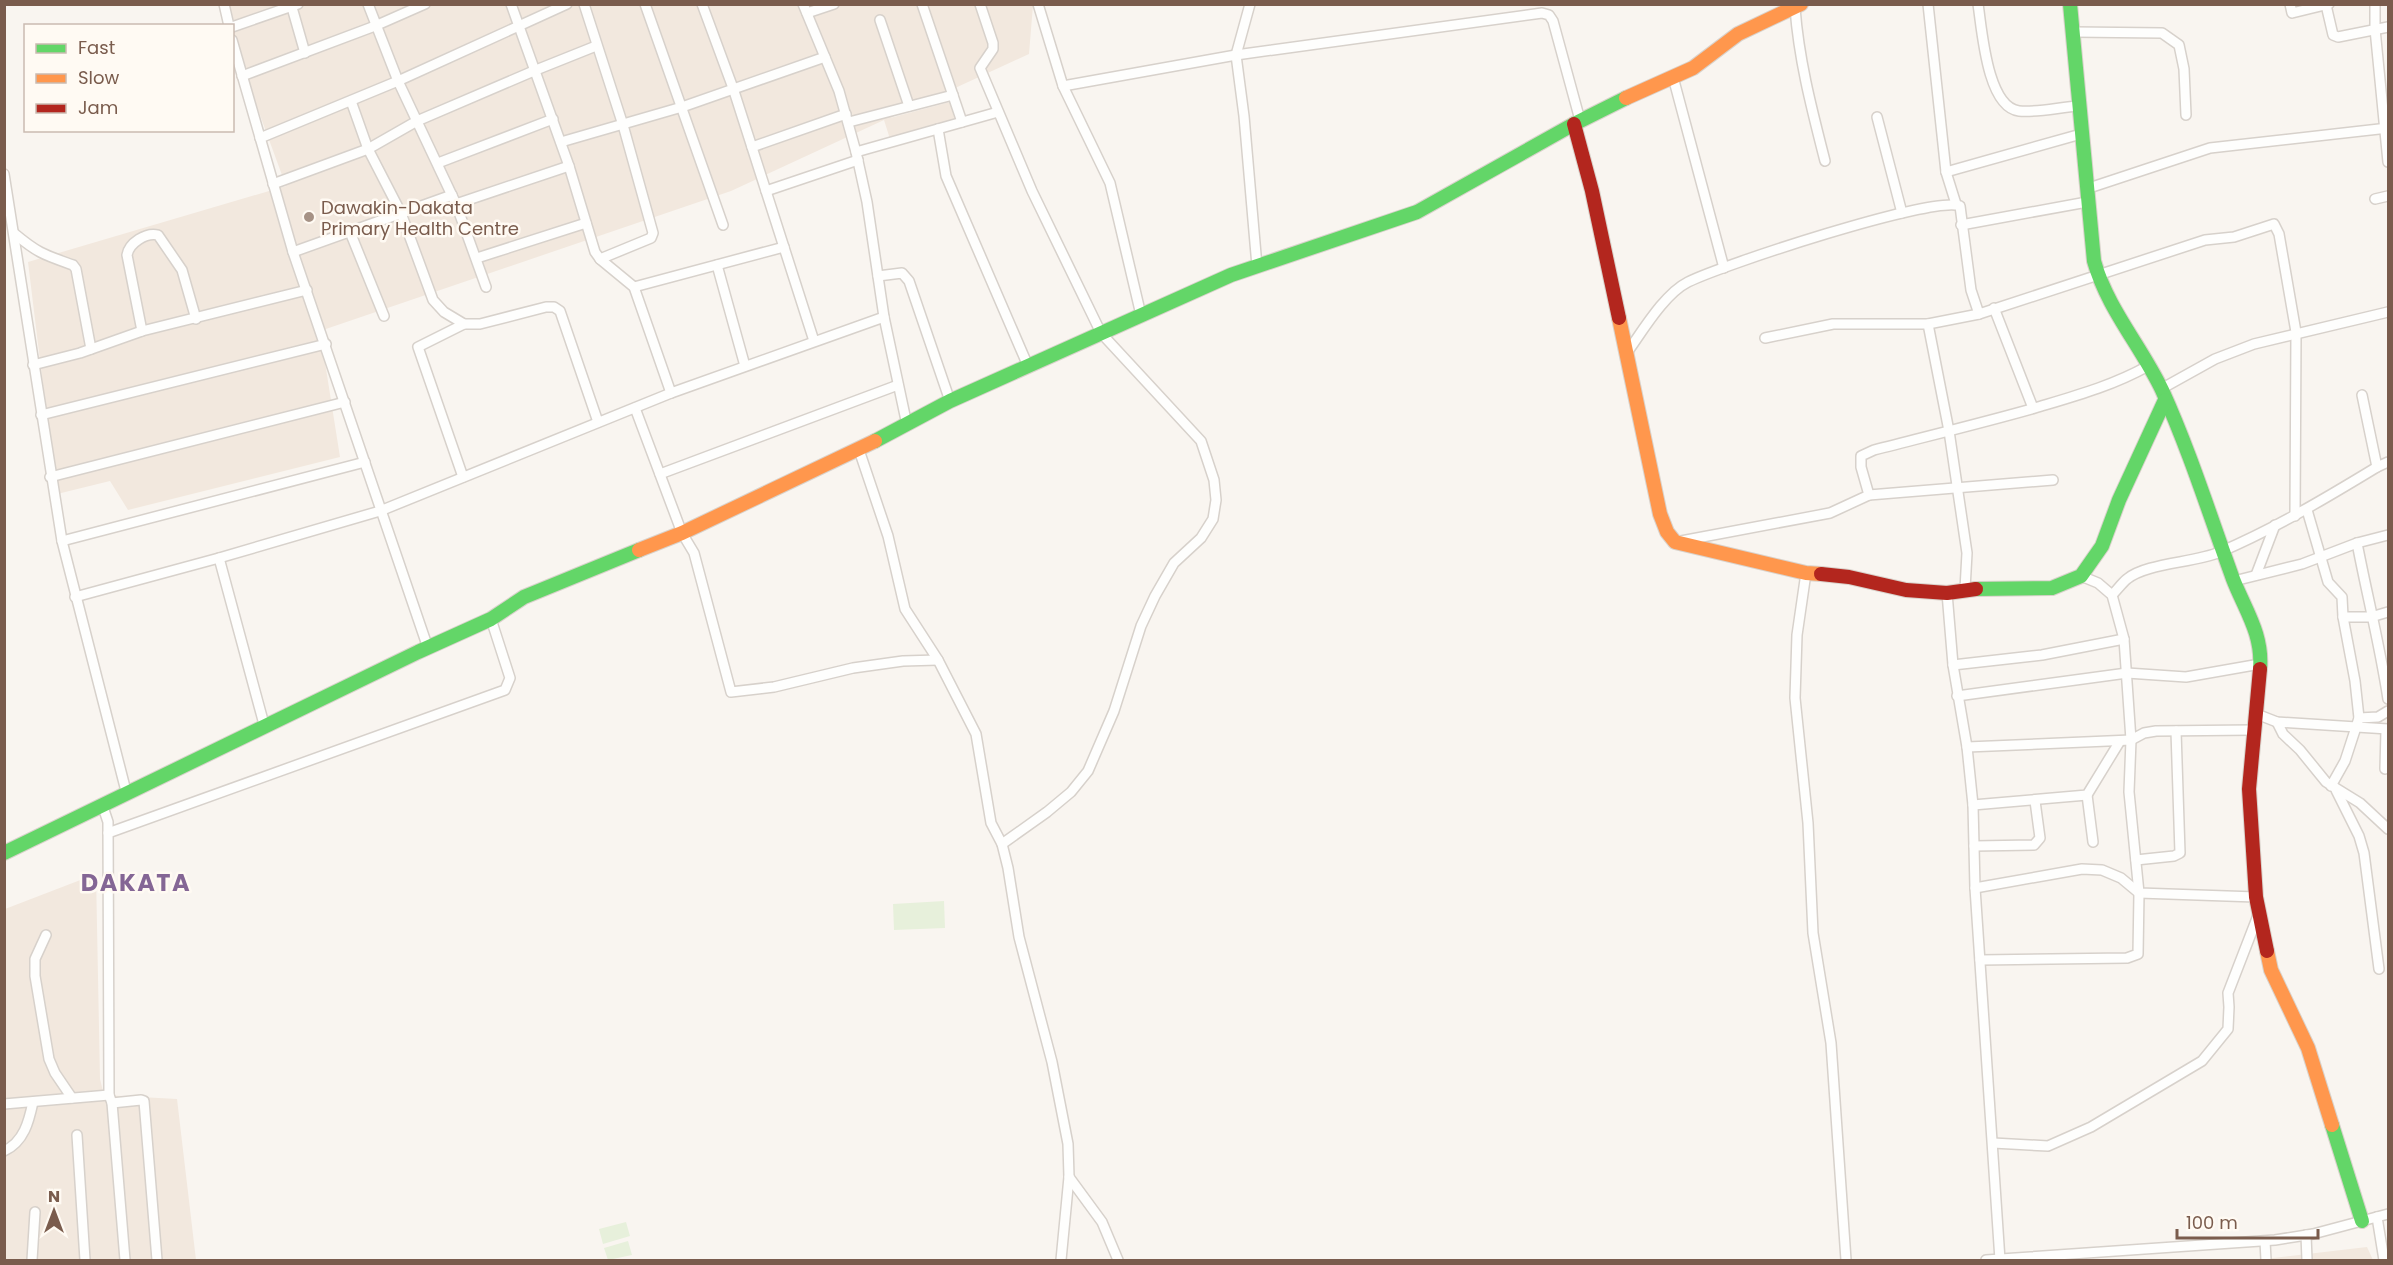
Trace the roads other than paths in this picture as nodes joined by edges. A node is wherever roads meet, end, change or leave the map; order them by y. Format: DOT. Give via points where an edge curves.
graph roads {
  1 [pos="224,4"];
  2 [pos="368,4"];
  3 [pos="425,4"];
  4 [pos="511,4"];
  5 [pos="567,4"];
  6 [pos="584,4"];
  7 [pos="645,4"];
  8 [pos="702,4"];
  9 [pos="834,4"];
  10 [pos="922,4"];
  11 [pos="980,4"];
  12 [pos="1038,4"];
  13 [pos="1250,4"];
  14 [pos="1928,4"];
  15 [pos="1978,4"];
  16 [pos="2070,4"];
  17 [pos="2290,4"];
  18 [pos="2375,4"];
  19 [pos="293,5"];
  20 [pos="2328,5"];
  21 [pos="1798,6"];
  22 [pos="805,9"];
  23 [pos="880,20"];
  24 [pos="230,24"];
  25 [pos="234,25"];
  26 [pos="375,26"];
  27 [pos="519,26"];
  28 [pos="2388,27"];
  29 [pos="2375,29"];
  30 [pos="2074,32"];
  31 [pos="596,46"];
  32 [pos="234,47"];
  33 [pos="305,52"];
  34 [pos="1236,55"];
  35 [pos="825,57"];
  36 [pos="536,70"];
  37 [pos="242,76"];
  38 [pos="1673,77"];
  39 [pos="398,81"];
  40 [pos="1064,86"];
  41 [pos="734,88"];
  42 [pos="953,95"];
  43 [pos="351,101"];
  44 [pos="909,106"];
  45 [pos="2079,106"];
  46 [pos="682,107"];
  47 [pos="998,112"];
  48 [pos="2186,115"];
  49 [pos="1876,117"];
  50 [pos="847,118"];
  51 [pos="553,119"];
  52 [pos="417,121"];
  53 [pos="962,122"];
  54 [pos="1577,122"];
  55 [pos="623,125"];
  56 [pos="2386,127"];
  57 [pos="938,129"];
  58 [pos="2081,134"];
  59 [pos="260,138"];
  60 [pos="561,142"];
  61 [pos="752,147"];
  62 [pos="368,149"];
  63 [pos="857,156"];
  64 [pos="1825,161"];
  65 [pos="2388,162"];
  66 [pos="438,163"];
  67 [pos="569,166"];
  68 [pos="1946,172"];
  69 [pos="4,174"];
  70 [pos="273,184"];
  71 [pos="766,191"];
  72 [pos="2086,196"];
  73 [pos="2388,196"];
  74 [pos="2375,199"];
  75 [pos="454,200"];
  76 [pos="1956,204"];
  77 [pos="401,213"];
  78 [pos="1902,213"];
  79 [pos="586,223"];
  80 [pos="723,225"];
  81 [pos="1961,225"];
  82 [pos="350,232"];
  83 [pos="15,234"];
  84 [pos="784,247"];
  85 [pos="293,252"];
  86 [pos="477,258"];
  87 [pos="600,259"];
  88 [pos="717,265"];
  89 [pos="1257,266"];
  90 [pos="1724,268"];
  91 [pos="2097,275"];
  92 [pos="878,276"];
  93 [pos="486,287"];
  94 [pos="634,287"];
  95 [pos="307,290"];
  96 [pos="1994,308"];
  97 [pos="2388,312"];
  98 [pos="1979,314"];
  99 [pos="1141,315"];
  100 [pos="384,316"];
  101 [pos="884,317"];
  102 [pos="196,319"];
  103 [pos="464,324"];
  104 [pos="1928,324"];
  105 [pos="142,331"];
  106 [pos="2296,332"];
  107 [pos="1101,333"];
  108 [pos="1765,338"];
  109 [pos="814,341"];
  110 [pos="326,344"];
  111 [pos="91,349"];
  112 [pos="1626,354"];
  113 [pos="33,365"];
  114 [pos="745,366"];
  115 [pos="1028,366"];
  116 [pos="2148,366"];
  117 [pos="898,385"];
  118 [pos="671,393"];
  119 [pos="2163,395"];
  120 [pos="2362,395"];
  121 [pos="950,401"];
  122 [pos="345,402"];
  123 [pos="635,408"];
  124 [pos="2033,408"];
  125 [pos="41,416"];
  126 [pos="598,422"];
  127 [pos="907,425"];
  128 [pos="1949,431"];
  129 [pos="859,450"];
  130 [pos="365,462"];
  131 [pos="2388,462"];
  132 [pos="2377,467"];
  133 [pos="660,474"];
  134 [pos="50,477"];
  135 [pos="463,477"];
  136 [pos="2053,480"];
  137 [pos="1957,488"];
  138 [pos="1869,495"];
  139 [pos="380,510"];
  140 [pos="2307,510"];
  141 [pos="2295,516"];
  142 [pos="2274,525"];
  143 [pos="682,533"];
  144 [pos="2388,535"];
  145 [pos="62,541"];
  146 [pos="1675,542"];
  147 [pos="2357,543"];
  148 [pos="2224,551"];
  149 [pos="2320,555"];
  150 [pos="219,558"];
  151 [pos="1806,573"];
  152 [pos="2256,575"];
  153 [pos="2081,576"];
  154 [pos="2234,581"];
  155 [pos="1965,589"];
  156 [pos="1947,593"];
  157 [pos="2112,595"];
  158 [pos="75,597"];
  159 [pos="2388,612"];
  160 [pos="2343,617"];
  161 [pos="2371,617"];
  162 [pos="491,620"];
  163 [pos="2124,639"];
  164 [pos="428,648"];
  165 [pos="2385,657"];
  166 [pos="938,660"];
  167 [pos="2260,664"];
  168 [pos="1953,665"];
  169 [pos="2127,673"];
  170 [pos="1957,696"];
  171 [pos="2388,699"];
  172 [pos="2388,711"];
  173 [pos="2254,713"];
  174 [pos="2277,722"];
  175 [pos="2359,722"];
  176 [pos="265,728"];
  177 [pos="2387,729"];
  178 [pos="2253,730"];
  179 [pos="2176,731"];
  180 [pos="2131,740"];
  181 [pos="2120,741"];
  182 [pos="1967,747"];
  183 [pos="2385,770"];
  184 [pos="2334,788"];
  185 [pos="127,795"];
  186 [pos="2087,795"];
  187 [pos="2036,801"];
  188 [pos="1973,805"];
  189 [pos="103,807"];
  190 [pos="2388,829"];
  191 [pos="108,833"];
  192 [pos="2093,842"];
  193 [pos="1002,844"];
  194 [pos="1974,846"];
  195 [pos="4,853"];
  196 [pos="2136,860"];
  197 [pos="1975,888"];
  198 [pos="2139,893"];
  199 [pos="2258,904"];
  200 [pos="46,935"];
  201 [pos="1980,960"];
  202 [pos="2379,969"];
  203 [pos="72,1098"];
  204 [pos="111,1099"];
  205 [pos="33,1102"];
  206 [pos="4,1104"];
  207 [pos="77,1136"];
  208 [pos="1993,1143"];
  209 [pos="4,1151"];
  210 [pos="1070,1178"];
  211 [pos="35,1212"];
  212 [pos="2388,1214"];
  213 [pos="2377,1217"];
  214 [pos="2362,1221"];
  215 [pos="2306,1235"];
  216 [pos="2265,1241"];
  217 [pos="32,1260"];
  218 [pos="85,1260"];
  219 [pos="125,1260"];
  220 [pos="157,1260"];
  221 [pos="1061,1260"];
  222 [pos="1118,1260"];
  223 [pos="1846,1260"];
  224 [pos="1986,1260"];
  225 [pos="1995,1260"];
  226 [pos="2266,1260"];
  227 [pos="2307,1260"];
  228 [pos="2384,1260"];
  1 -- 24 [label="street"];
  2 -- 26 [label="street"];
  3 -- 26 [label="street"];
  4 -- 27 [label="street"];
  5 -- 27 [label="street"];
  6 -- 31 [label="street"];
  7 -- 46 [label="street"];
  8 -- 41 [label="street"];
  9 -- 22 [label="street"];
  10 -- 42 [label="street"];
  11 -- 47 [label="street" via="993,43 993,50 980,68"];
  12 -- 40 [label="street"];
  13 -- 34 [label="street"];
  14 -- 68 [label="street"];
  15 -- 45 [label="street" via="1989,69 2002,102 2018,111"];
  16 -- 30 [label="street"];
  17 -- 20 [label="street" via="2292,13"];
  18 -- 29 [label="street"];
  19 -- 25 [label="street"];
  19 -- 33 [label="street"];
  20 -- 29 [label="street" via="2333,35"];
  21 -- 38 [label="street" via="1738,34 1702,63"];
  21 -- 64 [label="street" via="1798,48"];
  22 -- 35 [label="street"];
  23 -- 44 [label="street"];
  26 -- 33 [label="street"];
  26 -- 39 [label="street"];
  27 -- 36 [label="street"];
  27 -- 39 [label="street"];
  28 -- 29 [label="street"];
  29 -- 56 [label="street"];
  30 -- 45 [label="street"];
  30 -- 48 [label="street" via="2162,33 2179,45"];
  31 -- 36 [label="street"];
  31 -- 55 [label="street"];
  32 -- 37 [label="street"];
  33 -- 37 [label="street"];
  34 -- 40 [label="street"];
  34 -- 54 [label="street" via="1542,13 1553,21"];
  34 -- 89 [label="street"];
  35 -- 41 [label="street"];
  35 -- 50 [label="street"];
  36 -- 51 [label="street"];
  36 -- 52 [label="street"];
  37 -- 59 [label="street"];
  38 -- 54 [label="street"];
  38 -- 90 [label="street"];
  39 -- 43 [label="street"];
  39 -- 52 [label="street"];
  40 -- 99 [label="street" via="1110,183"];
  41 -- 46 [label="street"];
  41 -- 61 [label="street"];
  42 -- 44 [label="street"];
  42 -- 53 [label="street"];
  43 -- 59 [label="street"];
  43 -- 62 [label="street"];
  44 -- 50 [label="street"];
  45 -- 58 [label="street"];
  46 -- 55 [label="street"];
  46 -- 80 [label="street"];
  47 -- 53 [label="street"];
  47 -- 107 [label="street"];
  49 -- 78 [label="street"];
  50 -- 61 [label="street"];
  50 -- 63 [label="street"];
  51 -- 60 [label="street"];
  51 -- 66 [label="street"];
  52 -- 62 [label="street"];
  52 -- 66 [label="street"];
  53 -- 57 [label="street"];
  54 -- 89 [label="street" via="1418,212"];
  54 -- 112 [label="street"];
  55 -- 60 [label="street"];
  55 -- 87 [label="street" via="653,236"];
  56 -- 65 [label="street"];
  56 -- 72 [label="street" via="2210,148"];
  57 -- 63 [label="street"];
  57 -- 115 [label="street" via="946,176"];
  58 -- 68 [label="street"];
  58 -- 72 [label="street"];
  59 -- 70 [label="street"];
  60 -- 67 [label="street"];
  61 -- 71 [label="street"];
  62 -- 70 [label="street"];
  62 -- 77 [label="street"];
  63 -- 71 [label="street"];
  63 -- 92 [label="street"];
  66 -- 75 [label="street"];
  67 -- 75 [label="street"];
  67 -- 79 [label="street"];
  68 -- 76 [label="street"];
  69 -- 83 [label="street"];
  70 -- 85 [label="street"];
  71 -- 84 [label="street"];
  72 -- 81 [label="street"];
  72 -- 91 [label="street"];
  73 -- 74 [label="street"];
  75 -- 77 [label="street"];
  75 -- 86 [label="street"];
  76 -- 78 [label="street"];
  76 -- 81 [label="street" via="1960,206"];
  77 -- 82 [label="street"];
  77 -- 103 [label="street" via="433,300"];
  78 -- 90 [label="street"];
  79 -- 86 [label="street"];
  79 -- 87 [label="street"];
  81 -- 98 [label="street" via="1971,290"];
  82 -- 85 [label="street"];
  82 -- 100 [label="street"];
  83 -- 111 [label="street" via="35,250 76,269"];
  83 -- 113 [label="street"];
  84 -- 88 [label="street"];
  84 -- 109 [label="street"];
  85 -- 95 [label="street"];
  86 -- 93 [label="street"];
  87 -- 94 [label="street"];
  88 -- 94 [label="street"];
  88 -- 114 [label="street"];
  89 -- 99 [label="street"];
  90 -- 112 [label="street" via="1688,282 1672,295"];
  91 -- 96 [label="street"];
  91 -- 106 [label="street" via="2205,240 2234,237 2274,224"];
  91 -- 116 [label="street"];
  92 -- 101 [label="street"];
  92 -- 121 [label="street" via="902,273 909,281"];
  94 -- 118 [label="street"];
  95 -- 102 [label="street"];
  95 -- 110 [label="street"];
  96 -- 98 [label="street"];
  96 -- 124 [label="street"];
  97 -- 106 [label="street"];
  98 -- 104 [label="street"];
  99 -- 107 [label="street"];
  101 -- 109 [label="street"];
  101 -- 117 [label="street"];
  102 -- 105 [label="street"];
  102 -- 105 [label="street" via="182,270 158,235 150,234 131,245 127,255"];
  103 -- 126 [label="street" via="480,324 546,308 560,311"];
  103 -- 135 [label="street" via="418,347"];
  104 -- 108 [label="street" via="1833,324"];
  104 -- 128 [label="street"];
  105 -- 111 [label="street"];
  106 -- 119 [label="street" via="2215,359"];
  106 -- 141 [label="street"];
  107 -- 115 [label="street"];
  107 -- 193 [label="street" via="1200,441 1214,480 1214,519 1201,538 1174,563 1155,596 1088,771 1071,792"];
  109 -- 114 [label="street"];
  110 -- 122 [label="street"];
  110 -- 125 [label="street"];
  111 -- 113 [label="street"];
  112 -- 146 [label="street" via="1660,514"];
  113 -- 125 [label="street"];
  114 -- 118 [label="street"];
  115 -- 121 [label="street"];
  116 -- 119 [label="street"];
  116 -- 124 [label="street" via="2112,385"];
  117 -- 127 [label="street"];
  117 -- 133 [label="street"];
  118 -- 123 [label="street"];
  119 -- 148 [label="street"];
  119 -- 153 [label="street" via="2102,546"];
  120 -- 132 [label="street"];
  121 -- 127 [label="street"];
  122 -- 130 [label="street"];
  122 -- 134 [label="street"];
  123 -- 126 [label="street"];
  123 -- 133 [label="street"];
  124 -- 128 [label="street"];
  125 -- 134 [label="street"];
  126 -- 135 [label="street"];
  127 -- 129 [label="street"];
  128 -- 137 [label="street"];
  128 -- 138 [label="street" via="1861,456"];
  129 -- 143 [label="street"];
  129 -- 166 [label="street" via="888,536 905,609"];
  130 -- 139 [label="street"];
  130 -- 145 [label="street"];
  131 -- 132 [label="street"];
  132 -- 140 [label="street"];
  133 -- 143 [label="street"];
  134 -- 145 [label="street"];
  135 -- 139 [label="street"];
  136 -- 137 [label="street"];
  137 -- 138 [label="street"];
  137 -- 155 [label="street" via="1967,552"];
  138 -- 146 [label="street" via="1830,513"];
  139 -- 150 [label="street"];
  139 -- 164 [label="street"];
  140 -- 141 [label="street"];
  140 -- 149 [label="street"];
  141 -- 142 [label="street"];
  142 -- 148 [label="street"];
  142 -- 152 [label="street"];
  143 -- 162 [label="street" via="524,597"];
  143 -- 166 [label="street" via="694,554 731,692 774,687 853,668"];
  144 -- 147 [label="street"];
  145 -- 158 [label="street"];
  146 -- 151 [label="street"];
  147 -- 149 [label="street"];
  147 -- 161 [label="street"];
  148 -- 154 [label="street"];
  148 -- 157 [label="street" via="2146,570 2129,577"];
  149 -- 152 [label="street" via="2302,564"];
  149 -- 160 [label="street" via="2328,582 2342,597"];
  150 -- 158 [label="street"];
  150 -- 176 [label="street"];
  151 -- 156 [label="street"];
  151 -- 223 [label="street" via="1797,635 1795,698 1808,824 1813,933 1831,1043"];
  152 -- 154 [label="street"];
  153 -- 155 [label="street" via="2052,588"];
  153 -- 157 [label="street"];
  154 -- 167 [label="street" via="2255,626"];
  155 -- 156 [label="street"];
  156 -- 168 [label="street"];
  157 -- 163 [label="street"];
  158 -- 185 [label="street"];
  159 -- 161 [label="street"];
  160 -- 161 [label="street"];
  160 -- 175 [label="street"];
  161 -- 165 [label="street"];
  162 -- 164 [label="street"];
  162 -- 191 [label="street" via="510,678 505,690"];
  163 -- 168 [label="street" via="2042,655"];
  163 -- 169 [label="street"];
  164 -- 176 [label="street"];
  165 -- 171 [label="street"];
  166 -- 193 [label="street" via="976,734 991,823"];
  167 -- 169 [label="street" via="2186,677"];
  167 -- 173 [label="street"];
  168 -- 170 [label="street"];
  169 -- 170 [label="street"];
  169 -- 180 [label="street"];
  170 -- 182 [label="street"];
  172 -- 175 [label="street"];
  173 -- 174 [label="street"];
  173 -- 178 [label="street"];
  174 -- 175 [label="street"];
  174 -- 184 [label="street" via="2283,734"];
  175 -- 177 [label="street"];
  175 -- 184 [label="street"];
  176 -- 185 [label="street"];
  177 -- 183 [label="street"];
  178 -- 179 [label="street"];
  178 -- 199 [label="street" via="2249,789"];
  179 -- 180 [label="street" via="2144,733"];
  179 -- 196 [label="street" via="2180,853"];
  180 -- 181 [label="street"];
  180 -- 196 [label="street" via="2129,792"];
  181 -- 182 [label="street"];
  181 -- 186 [label="street"];
  182 -- 188 [label="street"];
  184 -- 190 [label="street" via="2360,803"];
  184 -- 202 [label="street" via="2364,854"];
  185 -- 189 [label="street"];
  186 -- 187 [label="street"];
  186 -- 192 [label="street"];
  187 -- 188 [label="street"];
  187 -- 194 [label="street" via="2040,838 2034,845"];
  188 -- 194 [label="street"];
  189 -- 191 [label="street"];
  189 -- 195 [label="street"];
  191 -- 204 [label="street"];
  193 -- 210 [label="street" via="1019,937 1052,1062 1068,1144"];
  194 -- 197 [label="street"];
  196 -- 198 [label="street"];
  197 -- 198 [label="street" via="2092,869 2121,878"];
  197 -- 201 [label="street"];
  198 -- 199 [label="street"];
  198 -- 201 [label="street" via="2138,954 2127,958"];
  199 -- 208 [label="street" via="2228,993 2228,1029 2202,1061 2091,1127 2048,1146"];
  199 -- 214 [label="street" via="2271,970 2308,1048"];
  200 -- 203 [label="street" via="35,959 35,975 49,1059"];
  201 -- 208 [label="street"];
  203 -- 204 [label="street"];
  203 -- 205 [label="street"];
  204 -- 219 [label="street"];
  204 -- 220 [label="street" via="144,1101"];
  205 -- 206 [label="street"];
  205 -- 209 [label="street" via="24,1132"];
  207 -- 218 [label="street"];
  208 -- 225 [label="street"];
  210 -- 221 [label="street"];
  210 -- 222 [label="street" via="1102,1222"];
  211 -- 217 [label="street"];
  212 -- 213 [label="street"];
  213 -- 214 [label="street"];
  213 -- 228 [label="street"];
  214 -- 215 [label="street"];
  215 -- 216 [label="street"];
  215 -- 227 [label="street"];
  216 -- 225 [label="street"];
  216 -- 226 [label="street"];
  224 -- 225 [label="street"];
}
